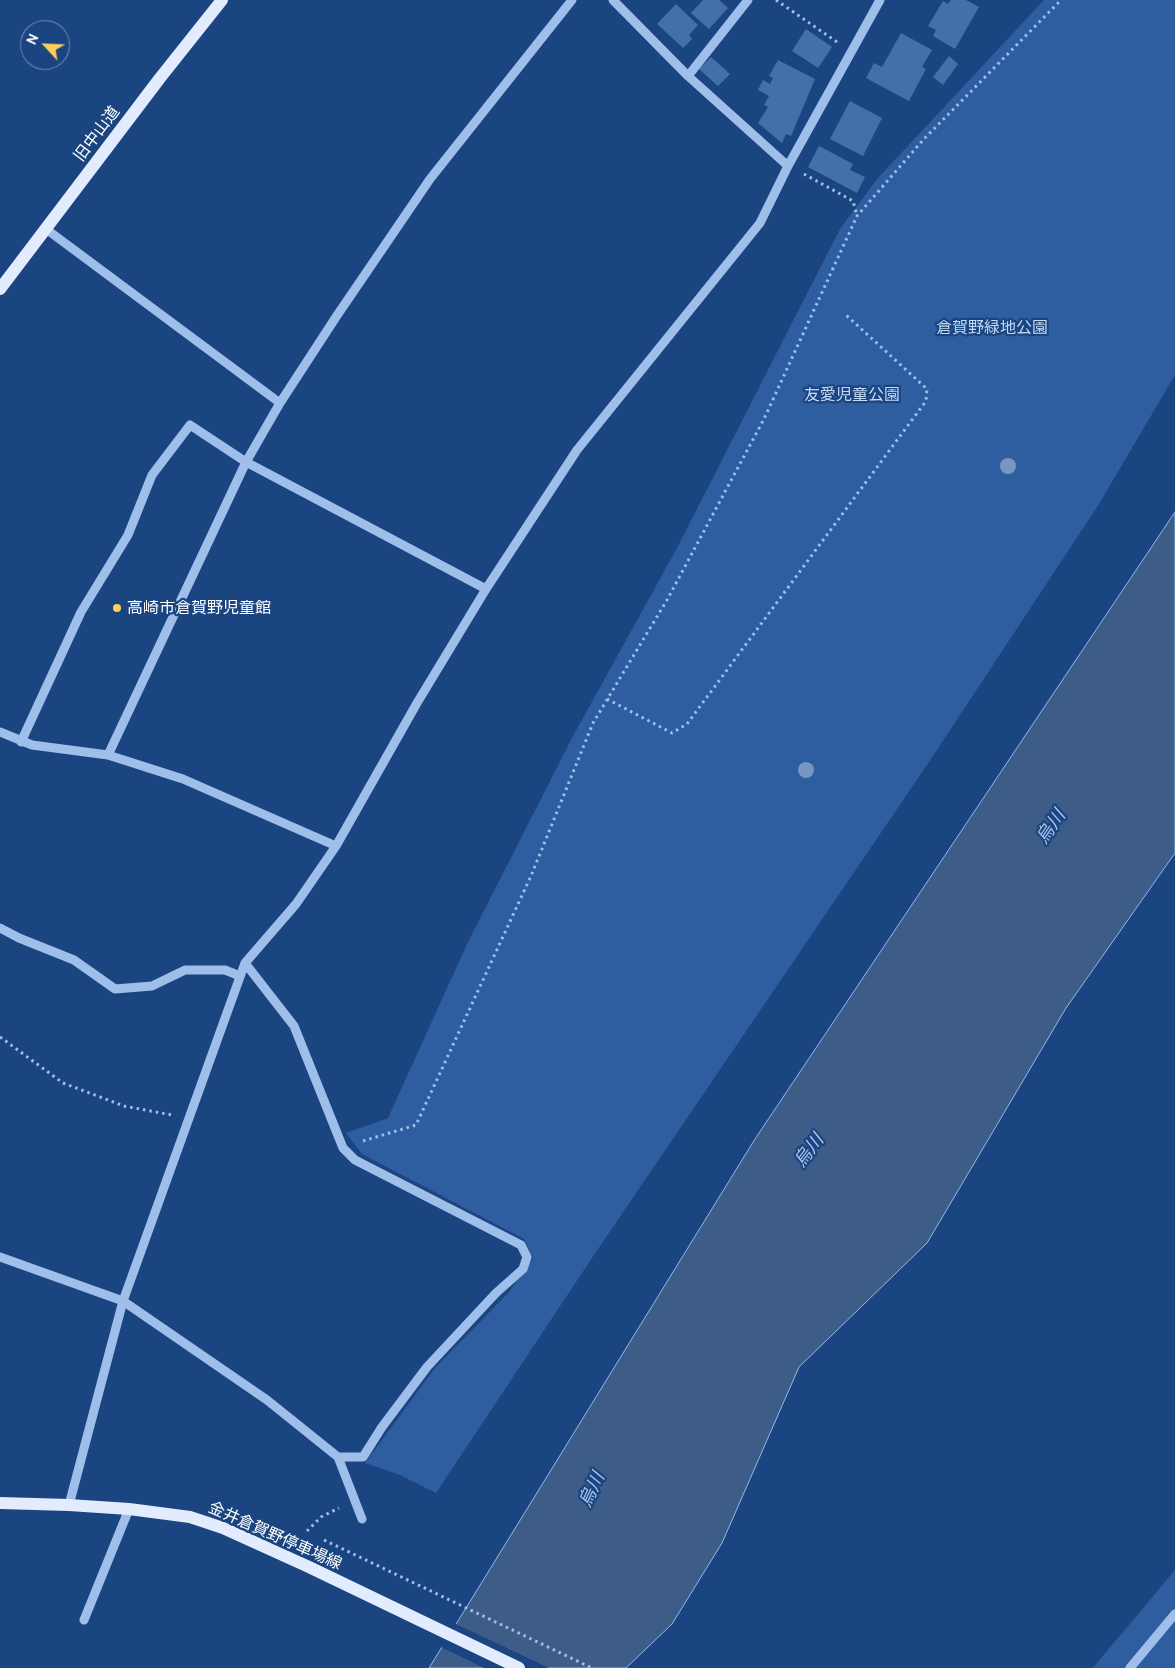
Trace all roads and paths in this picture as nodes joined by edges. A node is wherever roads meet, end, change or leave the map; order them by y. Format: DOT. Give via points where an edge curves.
graph roads {
  1 [pos="222,0"];
  2 [pos="572,0"];
  3 [pos="613,0"];
  4 [pos="748,0"];
  5 [pos="776,0"];
  6 [pos="880,0"];
  7 [pos="1061,0"];
  8 [pos="852,52"];
  9 [pos="688,76"];
  10 [pos="788,166"];
  11 [pos="857,216"];
  12 [pos="46,229"];
  13 [pos="0,289"];
  14 [pos="846,315"];
  15 [pos="280,403"];
  16 [pos="246,462"];
  17 [pos="486,588"];
  18 [pos="607,699"];
  19 [pos="0,732"];
  20 [pos="21,742"];
  21 [pos="108,755"];
  22 [pos="336,846"];
  23 [pos="0,928"];
  24 [pos="245,963"];
  25 [pos="240,976"];
  26 [pos="0,1037"];
  27 [pos="161,1112"];
  28 [pos="343,1148"];
  29 [pos="0,1257"];
  30 [pos="123,1301"];
  31 [pos="338,1457"];
  32 [pos="355,1500"];
  33 [pos="0,1502"];
  34 [pos="69,1505"];
  35 [pos="130,1509"];
  36 [pos="362,1519"];
  37 [pos="307,1531"];
  38 [pos="324,1540"];
  39 [pos="1175,1614"];
  40 [pos="84,1620"];
  41 [pos="519,1668"];
  42 [pos="592,1668"];
  43 [pos="1130,1668"];
  1 -- 12 [label="main road, 旧中山道"];
  2 -- 15 [label="street" via="430,179"];
  3 -- 9 [label="street"];
  4 -- 9 [label="street"];
  5 -- 8 [label="path"];
  6 -- 8 [label="street"];
  7 -- 11 [label="path" via="924,140"];
  8 -- 10 [label="street"];
  9 -- 10 [label="street"];
  10 -- 11 [label="path" via="853,201"];
  10 -- 17 [label="street" via="760,223 576,450"];
  11 -- 18 [label="path" via="764,419 667,600"];
  12 -- 13 [label="main road, 旧中山道"];
  12 -- 15 [label="street"];
  14 -- 18 [label="path" via="927,389 926,401 687,724 672,733"];
  15 -- 16 [label="street"];
  16 -- 17 [label="street"];
  16 -- 20 [label="street" via="190,425 152,475 128,535 81,612"];
  16 -- 21 [label="street"];
  17 -- 22 [label="street"];
  18 -- 28 [label="path" via="593,723 531,876 416,1125"];
  19 -- 20 [label="street"];
  20 -- 21 [label="street"];
  21 -- 22 [label="street" via="183,779"];
  22 -- 24 [label="street" via="296,904"];
  23 -- 25 [label="street" via="74,960 115,988 152,986 185,970 225,970"];
  24 -- 25 [label="street"];
  24 -- 28 [label="street" via="294,1026"];
  25 -- 30 [label="street"];
  26 -- 27 [label="path" via="63,1082 124,1106"];
  28 -- 31 [label="street" via="355,1160 521,1245 527,1256 523,1269 427,1367 363,1457"];
  29 -- 30 [label="street"];
  30 -- 31 [label="street" via="267,1400"];
  30 -- 34 [label="street"];
  31 -- 32 [label="street"];
  32 -- 36 [label="street"];
  32 -- 37 [label="path" via="320,1517"];
  33 -- 34 [label="main road, 金井倉賀野停車場線"];
  34 -- 35 [label="main road, 金井倉賀野停車場線"];
  35 -- 40 [label="street"];
  35 -- 41 [label="main road, 金井倉賀野停車場線" via="190,1517 222,1528"];
  38 -- 42 [label="path"];
  39 -- 43 [label="street"];
}
